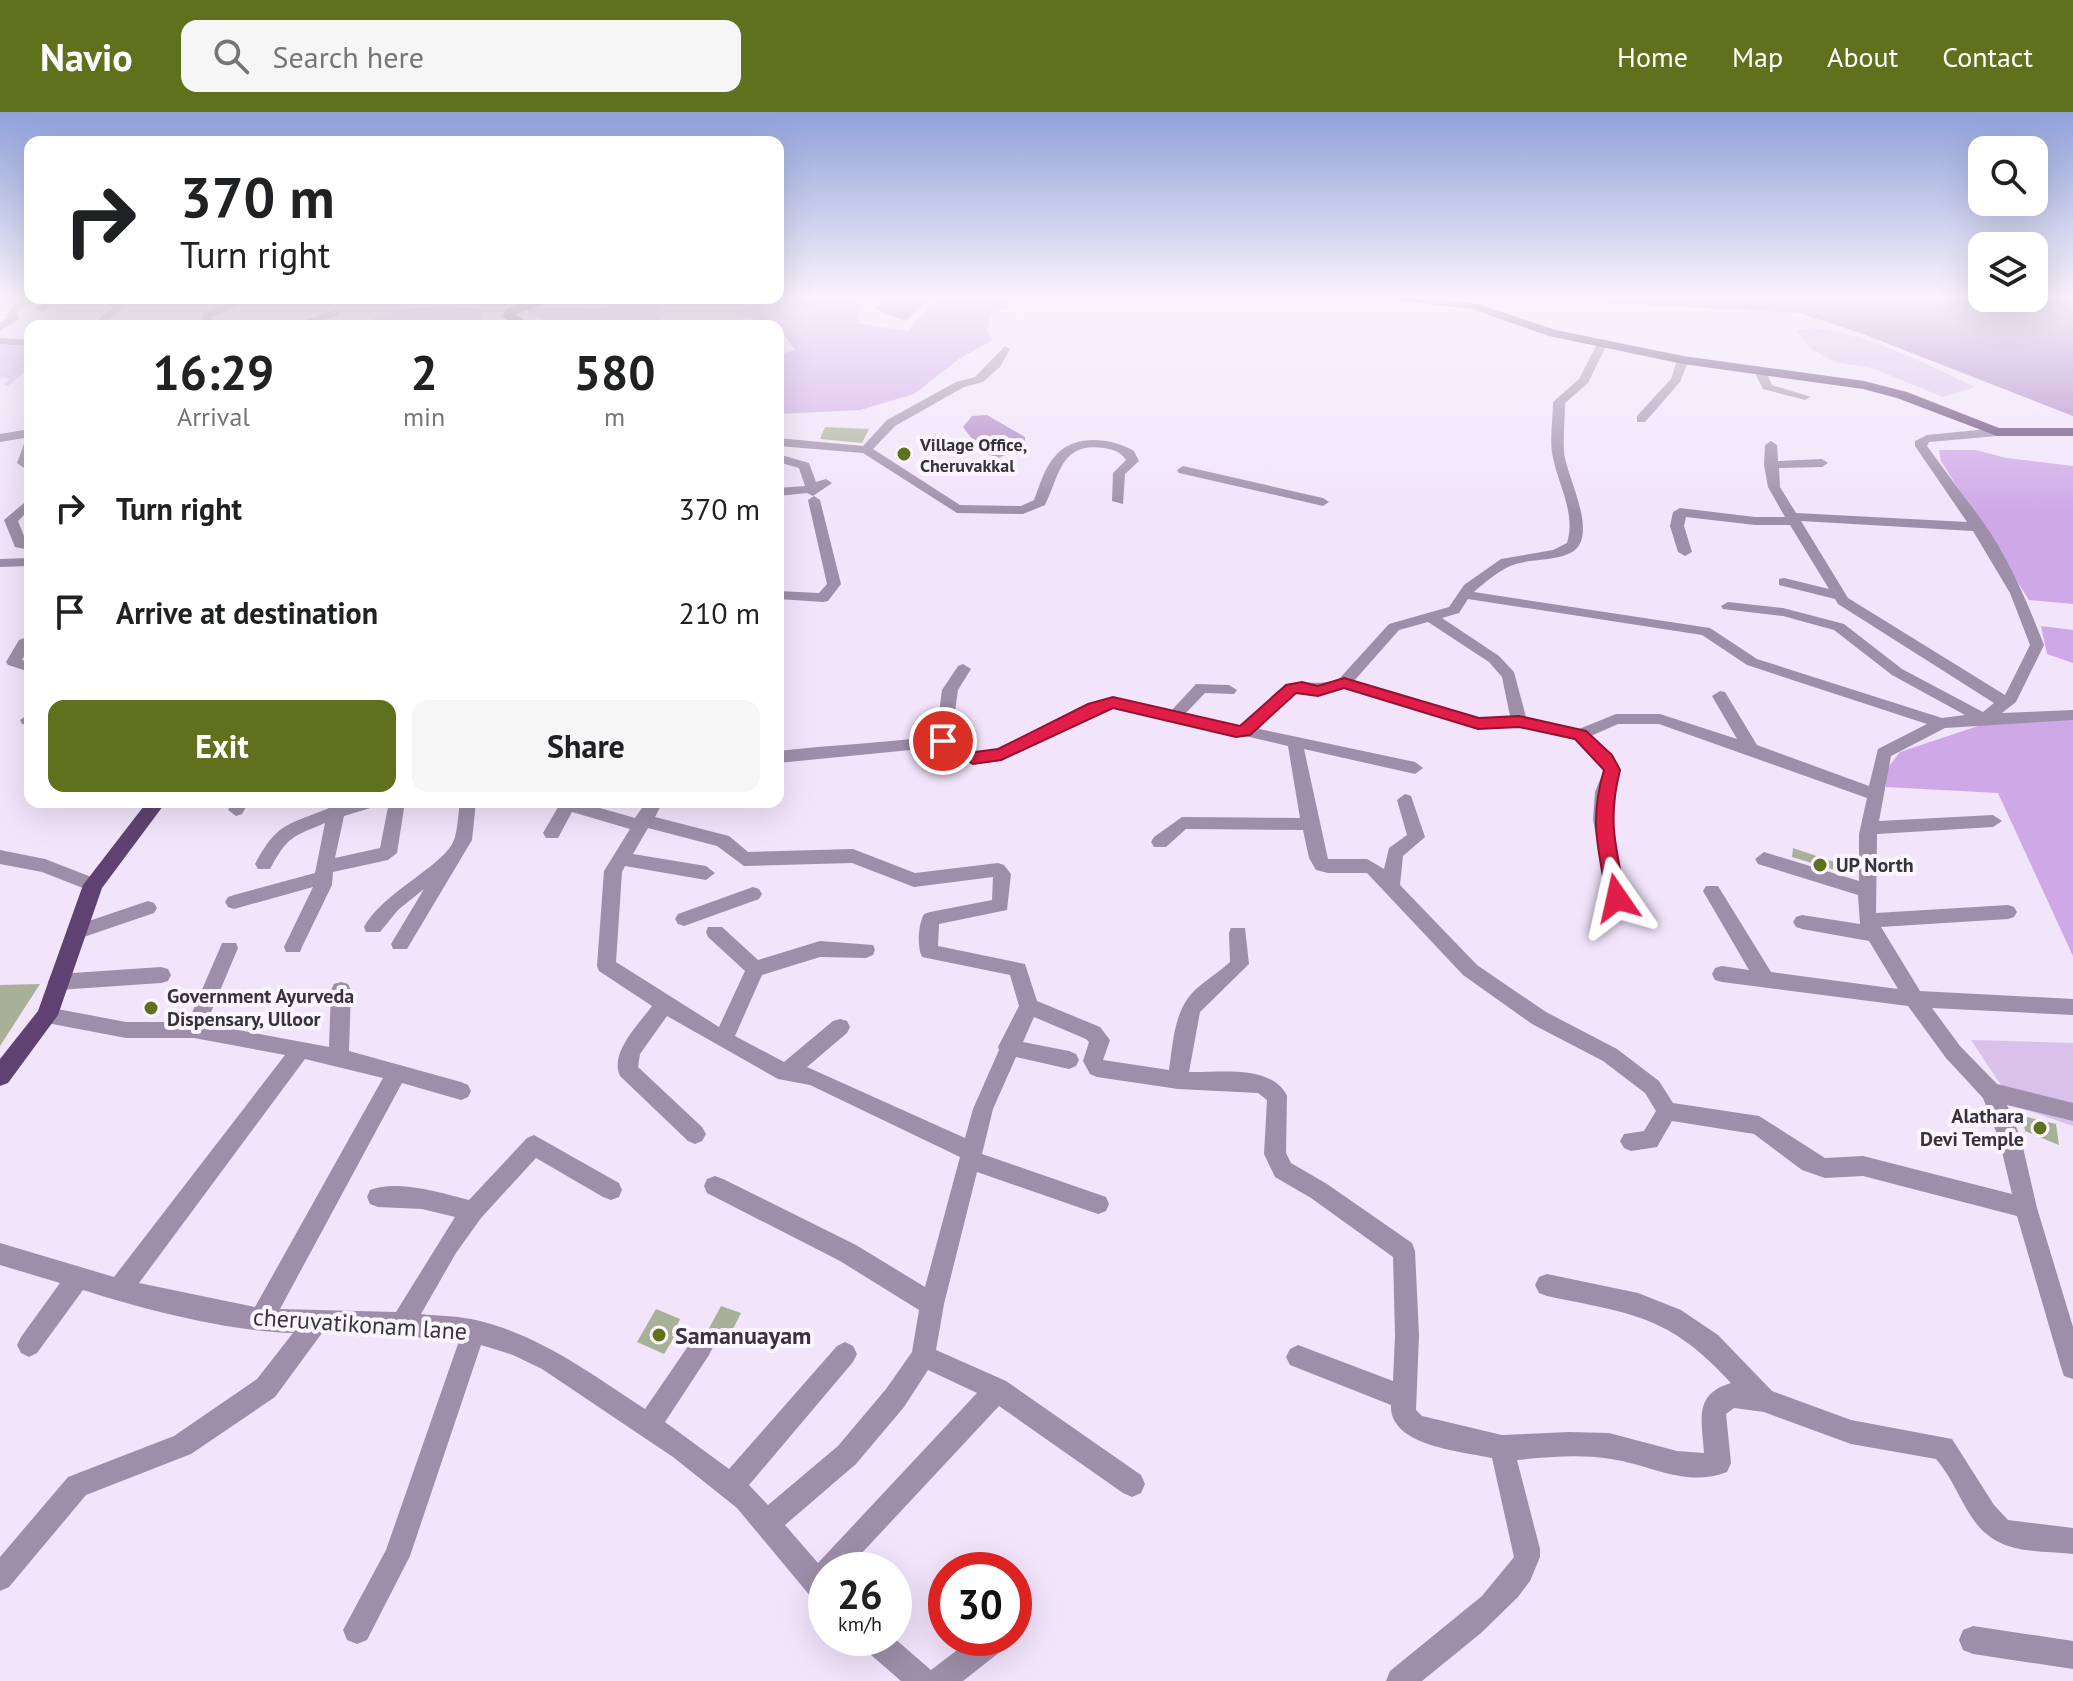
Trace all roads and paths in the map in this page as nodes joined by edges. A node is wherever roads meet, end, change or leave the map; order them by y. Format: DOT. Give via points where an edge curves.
graph roads {
  1 [pos="991,369"];
  2 [pos="1590,369"];
  3 [pos="1680,369"];
  4 [pos="1759,369"];
  5 [pos="1760,369"];
  6 [pos="1805,397"];
  7 [pos="1641,419"];
  8 [pos="1997,432"];
  9 [pos="2073,432"];
  10 [pos="24,434"];
  11 [pos="0,438"];
  12 [pos="784,443"];
  13 [pos="1771,445"];
  14 [pos="866,450"];
  15 [pos="784,460"];
  16 [pos="1822,463"];
  17 [pos="1770,465"];
  18 [pos="1183,470"];
  19 [pos="826,483"];
  20 [pos="784,492"];
  21 [pos="813,494"];
  22 [pos="1118,501"];
  23 [pos="1323,502"];
  24 [pos="24,508"];
  25 [pos="1793,519"];
  26 [pos="1980,527"];
  27 [pos="24,545"];
  28 [pos="1685,552"];
  29 [pos="23,562"];
  30 [pos="0,563"];
  31 [pos="1784,582"];
  32 [pos="784,595"];
  33 [pos="1467,595"];
  34 [pos="1840,596"];
  35 [pos="1728,606"];
  36 [pos="1430,617"];
  37 [pos="24,643"];
  38 [pos="0,647"];
  39 [pos="24,647"];
  40 [pos="24,665"];
  41 [pos="963,669"];
  42 [pos="1344,683"];
  43 [pos="1229,690"];
  44 [pos="1720,696"];
  45 [pos="2005,703"];
  46 [pos="2073,715"];
  47 [pos="1175,716"];
  48 [pos="1984,719"];
  49 [pos="1519,721"];
  50 [pos="1942,723"];
  51 [pos="1245,731"];
  52 [pos="1580,735"];
  53 [pos="943,741"];
  54 [pos="1295,742"];
  55 [pos="1751,749"];
  56 [pos="784,756"];
  57 [pos="1415,768"];
  58 [pos="1876,795"];
  59 [pos="1405,800"];
  60 [pos="152,808"];
  61 [pos="334,808"];
  62 [pos="338,808"];
  63 [pos="396,808"];
  64 [pos="467,808"];
  65 [pos="563,808"];
  66 [pos="584,808"];
  67 [pos="651,808"];
  68 [pos="1993,821"];
  69 [pos="640,823"];
  70 [pos="1310,824"];
  71 [pos="1869,828"];
  72 [pos="552,833"];
  73 [pos="1160,842"];
  74 [pos="455,854"];
  75 [pos="0,857"];
  76 [pos="620,858"];
  77 [pos="1764,859"];
  78 [pos="264,864"];
  79 [pos="324,872"];
  80 [pos="706,873"];
  81 [pos="93,885"];
  82 [pos="1391,888"];
  83 [pos="1712,891"];
  84 [pos="1867,891"];
  85 [pos="753,894"];
  86 [pos="1617,898"];
  87 [pos="234,902"];
  88 [pos="148,908"];
  89 [pos="2008,912"];
  90 [pos="684,919"];
  91 [pos="1802,922"];
  92 [pos="373,927"];
  93 [pos="1870,928"];
  94 [pos="715,932"];
  95 [pos="75,933"];
  96 [pos="1238,933"];
  97 [pos="400,944"];
  98 [pos="293,947"];
  99 [pos="229,948"];
  100 [pos="866,950"];
  101 [pos="755,969"];
  102 [pos="1722,974"];
  103 [pos="161,975"];
  104 [pos="1764,978"];
  105 [pos="58,982"];
  106 [pos="341,990"];
  107 [pos="1914,999"];
  108 [pos="664,1004"];
  109 [pos="1029,1006"];
  110 [pos="2073,1007"];
  111 [pos="47,1015"];
  112 [pos="840,1027"];
  113 [pos="194,1030"];
  114 [pos="724,1039"];
  115 [pos="1008,1047"];
  116 [pos="299,1052"];
  117 [pos="339,1057"];
  118 [pos="1069,1060"];
  119 [pos="785,1073"];
  120 [pos="396,1074"];
  121 [pos="0,1076"];
  122 [pos="1178,1080"];
  123 [pos="461,1091"];
  124 [pos="1991,1092"];
  125 [pos="1667,1111"];
  126 [pos="2073,1112"];
  127 [pos="695,1134"];
  128 [pos="1631,1141"];
  129 [pos="972,1156"];
  130 [pos="715,1186"];
  131 [pos="611,1190"];
  132 [pos="378,1197"];
  133 [pos="1098,1204"];
  134 [pos="2026,1208"];
  135 [pos="473,1211"];
  136 [pos="0,1254"];
  137 [pos="78,1278"];
  138 [pos="1547,1285"];
  139 [pos="119,1290"];
  140 [pos="932,1304"];
  141 [pos="261,1320"];
  142 [pos="316,1322"];
  143 [pos="402,1324"];
  144 [pos="474,1331"];
  145 [pos="29,1345"];
  146 [pos="701,1347"];
  147 [pos="845,1354"];
  148 [pos="923,1356"];
  149 [pos="1298,1357"];
  150 [pos="2073,1367"];
  151 [pos="997,1390"];
  152 [pos="1404,1398"];
  153 [pos="1764,1400"];
  154 [pos="648,1426"];
  155 [pos="1502,1448"];
  156 [pos="1132,1484"];
  157 [pos="731,1487"];
  158 [pos="766,1524"];
  159 [pos="2073,1541"];
  160 [pos="849,1552"];
  161 [pos="808,1564"];
  162 [pos="0,1578"];
  163 [pos="357,1630"];
  164 [pos="1973,1640"];
  165 [pos="2073,1655"];
  166 [pos="894,1656"];
  167 [pos="972,1656"];
  168 [pos="922,1681"];
  169 [pos="940,1681"];
  170 [pos="1400,1681"];
  1 -- 14 [label="street" via="891,423"];
  2 -- 33 [label="street" via="1559,402 1558,455 1575,509 1573,544 1555,554 1506,562 1469,588"];
  3 -- 7 [label="street"];
  4 -- 6 [label="street" via="1767,387"];
  5 -- 8 [label="main road" via="1902,395"];
  8 -- 9 [label="main road"];
  8 -- 26 [label="street" via="1921,441"];
  10 -- 11 [label="street"];
  12 -- 14 [label="street"];
  13 -- 17 [label="street"];
  14 -- 22 [label="street" via="957,509 1023,510 1040,502 1069,448 1115,447 1133,461 1119,473"];
  15 -- 21 [label="street" via="805,466"];
  16 -- 17 [label="street"];
  17 -- 25 [label="street" via="1774,487"];
  18 -- 23 [label="street"];
  19 -- 21 [label="street"];
  20 -- 21 [label="street"];
  21 -- 32 [label="street" via="834,584 823,598"];
  24 -- 27 [label="street" via="11,520"];
  25 -- 26 [label="street"];
  25 -- 28 [label="street" via="1755,521 1680,512 1677,526"];
  25 -- 34 [label="street"];
  26 -- 45 [label="street" via="2017,593 2037,645"];
  29 -- 30 [label="street"];
  31 -- 34 [label="street"];
  33 -- 36 [label="street" via="1454,610"];
  33 -- 50 [label="street" via="1705,631 1752,662"];
  34 -- 45 [label="street"];
  35 -- 48 [label="street" via="1783,612 1839,627 1897,672"];
  36 -- 42 [label="street" via="1394,627"];
  36 -- 49 [label="street" via="1494,659 1509,676"];
  37 -- 38 [label="street"];
  39 -- 40 [label="street" via="13,662"];
  41 -- 53 [label="street" via="950,690"];
  42 -- 49 [label="street" via="1478,724"];
  42 -- 51 [label="street" via="1318,691 1291,689"];
  43 -- 47 [label="street" via="1201,688"];
  44 -- 55 [label="street"];
  45 -- 48 [label="street"];
  46 -- 48 [label="street"];
  47 -- 51 [label="street"];
  47 -- 53 [label="street" via="1113,702 1001,755 973,758"];
  48 -- 50 [label="street"];
  49 -- 52 [label="street"];
  50 -- 58 [label="street" via="1884,753"];
  51 -- 54 [label="street"];
  52 -- 55 [label="street" via="1616,719 1643,717"];
  52 -- 86 [label="street" via="1612,770 1603,804"];
  53 -- 56 [label="street"];
  54 -- 57 [label="street"];
  54 -- 70 [label="street"];
  55 -- 58 [label="street"];
  58 -- 71 [label="street"];
  59 -- 82 [label="street" via="1416,837 1395,853"];
  60 -- 81 [label="main road"];
  61 -- 78 [label="street" via="281,835"];
  62 -- 79 [label="street"];
  63 -- 79 [label="street" via="388,853"];
  64 -- 74 [label="street" via="465,835"];
  65 -- 72 [label="street"];
  66 -- 69 [label="street"];
  67 -- 69 [label="street"];
  68 -- 71 [label="street"];
  69 -- 76 [label="street"];
  69 -- 109 [label="street" via="723,841 744,859 853,856 914,880 998,870 1001,905 930,919 929,952 1018,969"];
  70 -- 73 [label="street" via="1182,823"];
  70 -- 82 [label="street" via="1322,865 1367,865"];
  71 -- 84 [label="street"];
  74 -- 92 [label="street"];
  74 -- 97 [label="street"];
  75 -- 81 [label="street" via="45,866"];
  76 -- 80 [label="street"];
  76 -- 108 [label="street" via="613,871 606,966"];
  77 -- 84 [label="street"];
  79 -- 87 [label="street"];
  79 -- 98 [label="street"];
  81 -- 95 [label="main road"];
  82 -- 125 [label="street" via="1470,970 1645,1080"];
  83 -- 104 [label="street"];
  84 -- 93 [label="street"];
  85 -- 90 [label="street"];
  88 -- 95 [label="street"];
  89 -- 93 [label="street"];
  91 -- 93 [label="street"];
  93 -- 107 [label="street"];
  94 -- 101 [label="street"];
  95 -- 105 [label="main road"];
  96 -- 122 [label="street" via="1240,964 1190,1013"];
  99 -- 113 [label="street"];
  100 -- 101 [label="street" via="820,949"];
  101 -- 114 [label="street"];
  102 -- 104 [label="street"];
  103 -- 105 [label="street"];
  104 -- 107 [label="street"];
  105 -- 111 [label="main road"];
  106 -- 117 [label="street"];
  107 -- 110 [label="street"];
  107 -- 124 [label="street"];
  108 -- 114 [label="street"];
  108 -- 127 [label="street" via="630,1052 627,1070"];
  109 -- 115 [label="street"];
  109 -- 122 [label="street" via="1093,1033 1100,1040 1093,1061 1097,1068"];
  111 -- 113 [label="street" via="126,1030"];
  111 -- 121 [label="main road"];
  112 -- 119 [label="street"];
  113 -- 116 [label="street"];
  114 -- 119 [label="street"];
  115 -- 118 [label="street"];
  115 -- 129 [label="street" via="983,1109"];
  116 -- 117 [label="street"];
  116 -- 139 [label="street"];
  117 -- 120 [label="street"];
  119 -- 129 [label="street" via="812,1076"];
  120 -- 123 [label="street"];
  120 -- 141 [label="street"];
  122 -- 152 [label="street" via="1262,1084 1271,1090 1277,1096 1275,1154 1283,1170 1404,1251"];
  124 -- 126 [label="street"];
  124 -- 134 [label="street" via="2010,1139"];
  125 -- 128 [label="street" via="1650,1140"];
  125 -- 134 [label="street" via="1759,1125 1825,1168 1863,1166"];
  129 -- 133 [label="street"];
  129 -- 140 [label="street"];
  130 -- 140 [label="street" via="821,1239"];
  131 -- 135 [label="street" via="534,1145"];
  132 -- 135 [label="street" via="422,1199"];
  134 -- 150 [label="street"];
  135 -- 143 [label="street"];
  136 -- 137 [label="street, cheruvatikonam lane"];
  137 -- 139 [label="street, cheruvatikonam lane"];
  137 -- 145 [label="street"];
  138 -- 153 [label="street" via="1623,1301 1689,1327"];
  139 -- 141 [label="street, cheruvatikonam lane"];
  140 -- 148 [label="street"];
  141 -- 142 [label="street, cheruvatikonam lane"];
  142 -- 143 [label="street, cheruvatikonam lane"];
  142 -- 162 [label="street" via="266,1388 182,1445 77,1486"];
  143 -- 144 [label="street, cheruvatikonam lane"];
  144 -- 154 [label="street, cheruvatikonam lane" via="550,1361"];
  144 -- 163 [label="street" via="397,1556"];
  146 -- 154 [label="street"];
  147 -- 157 [label="street"];
  148 -- 151 [label="street"];
  148 -- 158 [label="street" via="847,1455"];
  149 -- 152 [label="street"];
  151 -- 156 [label="street"];
  151 -- 160 [label="street"];
  152 -- 155 [label="street" via="1403,1415 1415,1427"];
  153 -- 155 [label="street" via="1730,1395 1713,1409 1718,1463 1702,1468 1610,1446"];
  153 -- 159 [label="street" via="1851,1432 1943,1448 1998,1528"];
  154 -- 157 [label="street, cheruvatikonam lane"];
  155 -- 170 [label="street" via="1528,1556 1505,1594"];
  157 -- 158 [label="street, cheruvatikonam lane"];
  158 -- 161 [label="street, cheruvatikonam lane"];
  164 -- 165 [label="street"];
  166 -- 168 [label="street"];
  167 -- 169 [label="street"];
}
